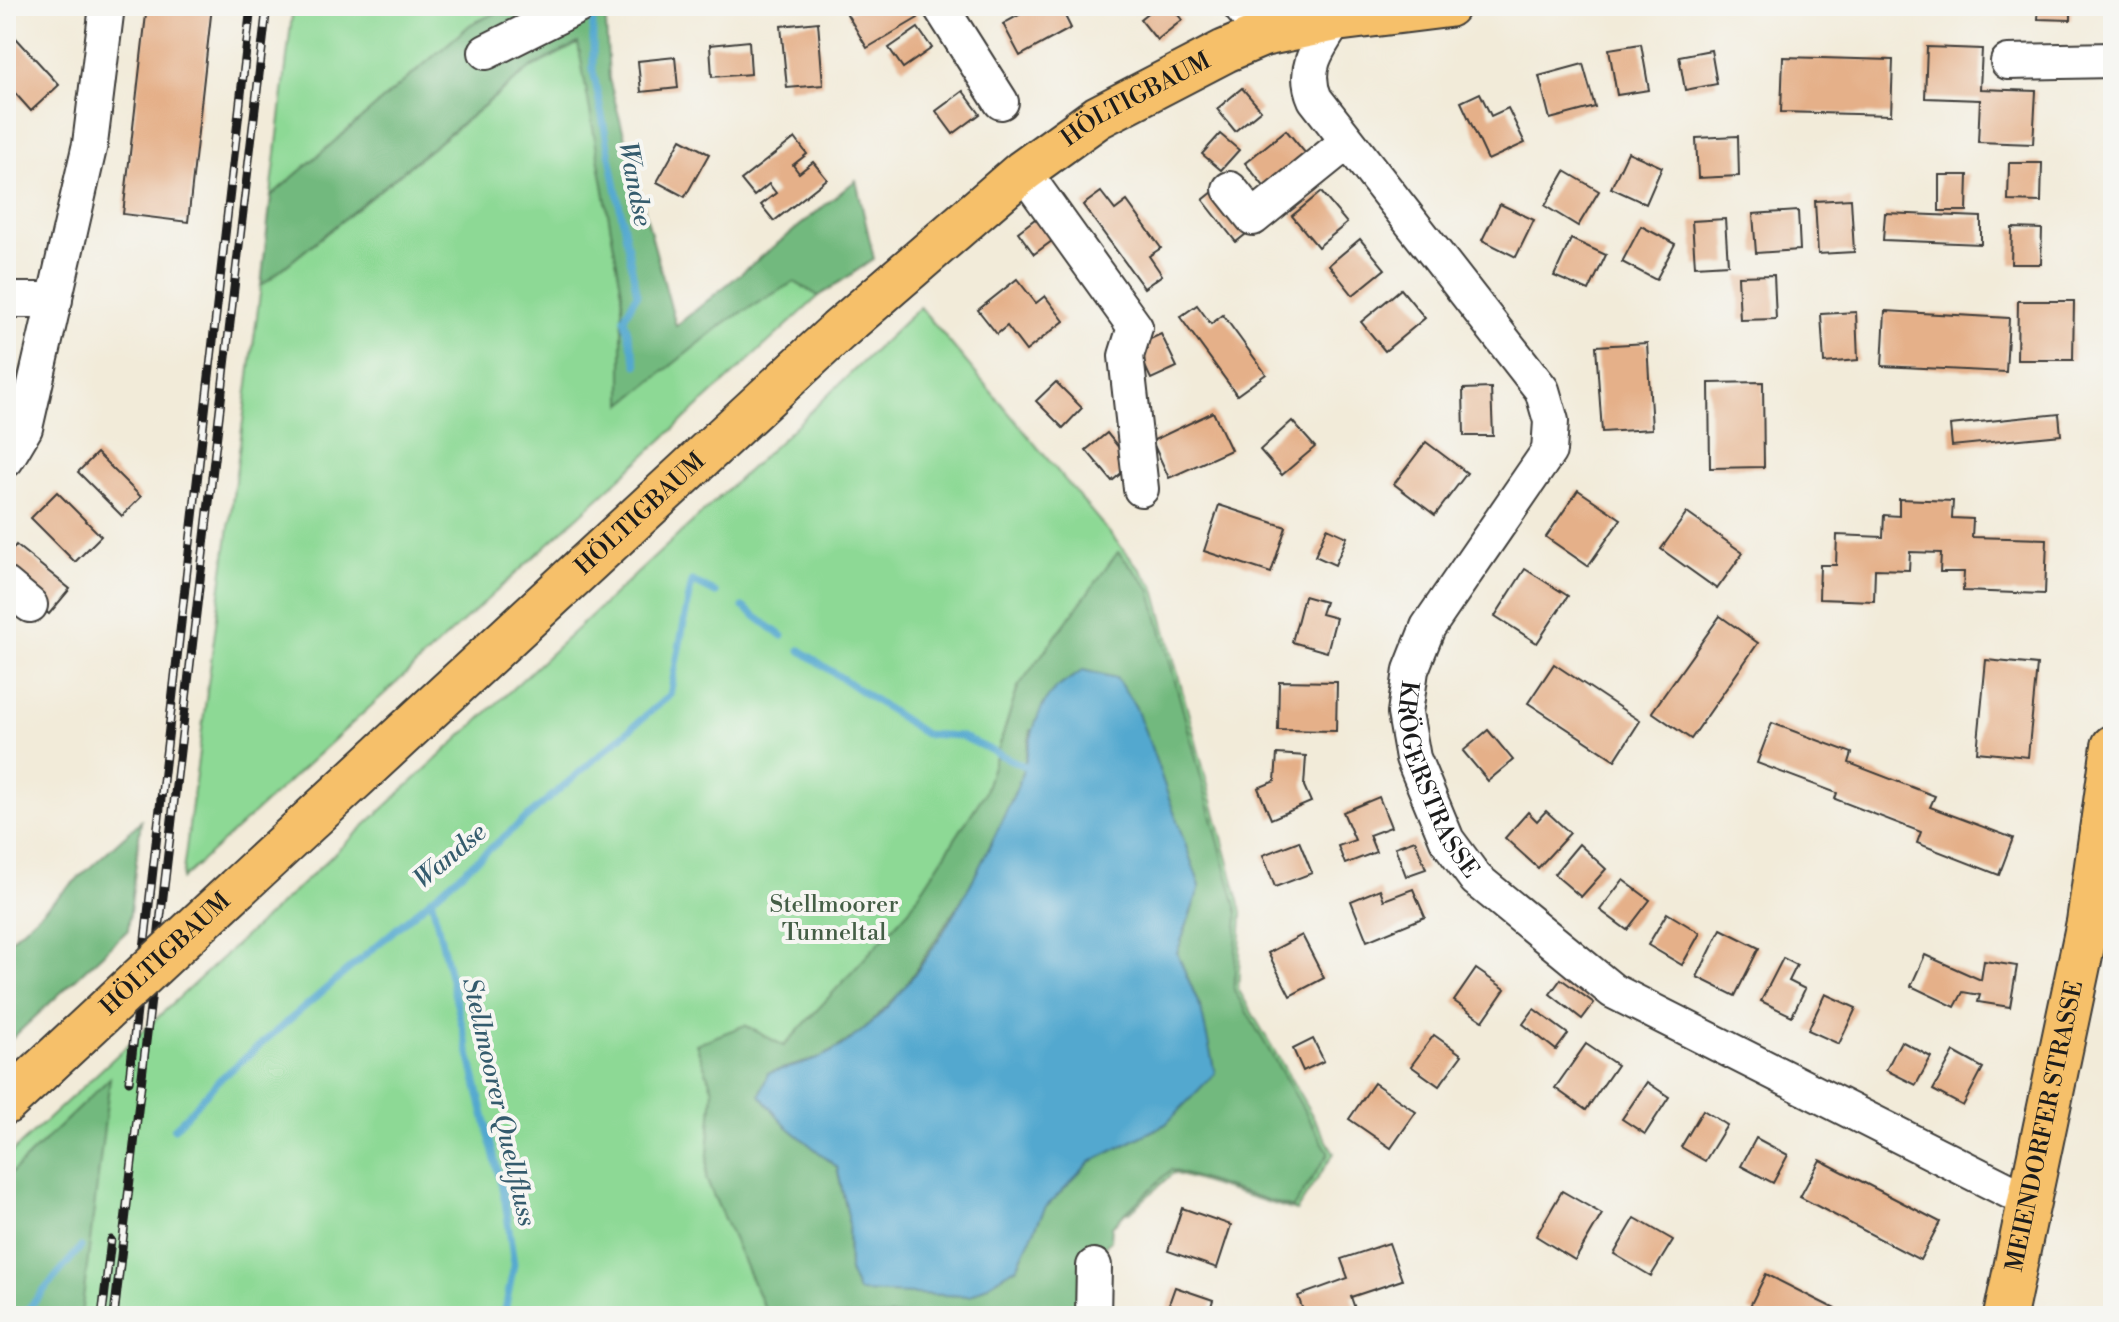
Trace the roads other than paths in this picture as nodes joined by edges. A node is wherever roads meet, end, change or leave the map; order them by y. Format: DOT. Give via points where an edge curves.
graph roads {
  1 [pos="107,6"];
  2 [pos="940,6"];
  3 [pos="1448,6"];
  4 [pos="574,8"];
  5 [pos="1336,20"];
  6 [pos="1251,21"];
  7 [pos="486,52"];
  8 [pos="2113,60"];
  9 [pos="2008,62"];
  10 [pos="1001,102"];
  11 [pos="1347,142"];
  12 [pos="1023,171"];
  13 [pos="1230,189"];
  14 [pos="6,300"];
  15 [pos="55,300"];
  16 [pos="6,460"];
  17 [pos="1141,489"];
  18 [pos="2113,746"];
  19 [pos="6,1103"];
  20 [pos="2029,1201"];
  21 [pos="1094,1266"];
  22 [pos="1093,1316"];
  23 [pos="2005,1316"];
  1 -- 15 [label="street" via="90,144"];
  2 -- 10 [label="street"];
  3 -- 5 [label="main road, HÖLTIGBAUM"];
  4 -- 7 [label="street"];
  5 -- 6 [label="main road, HÖLTIGBAUM"];
  5 -- 11 [label="street, KRÖGERSTRASSE" via="1316,51 1308,79 1315,99"];
  6 -- 12 [label="main road, HÖLTIGBAUM" via="1225,51 1098,117"];
  8 -- 9 [label="street"];
  11 -- 13 [label="street" via="1253,218"];
  11 -- 20 [label="street, KRÖGERSTRASSE" via="1542,390 1551,421 1549,451 1428,627 1411,670 1405,713 1413,758 1447,840 1476,879 1613,991"];
  12 -- 17 [label="street" via="1135,327 1126,356"];
  12 -- 19 [label="main road, HÖLTIGBAUM, bridge" via="838,331"];
  14 -- 15 [label="street"];
  15 -- 16 [label="street" via="25,428"];
  18 -- 20 [label="main road, MEIENDORFER STRASSE" via="2093,897"];
  20 -- 23 [label="main road, MEIENDORFER STRASSE"];
  21 -- 22 [label="street"];
}
